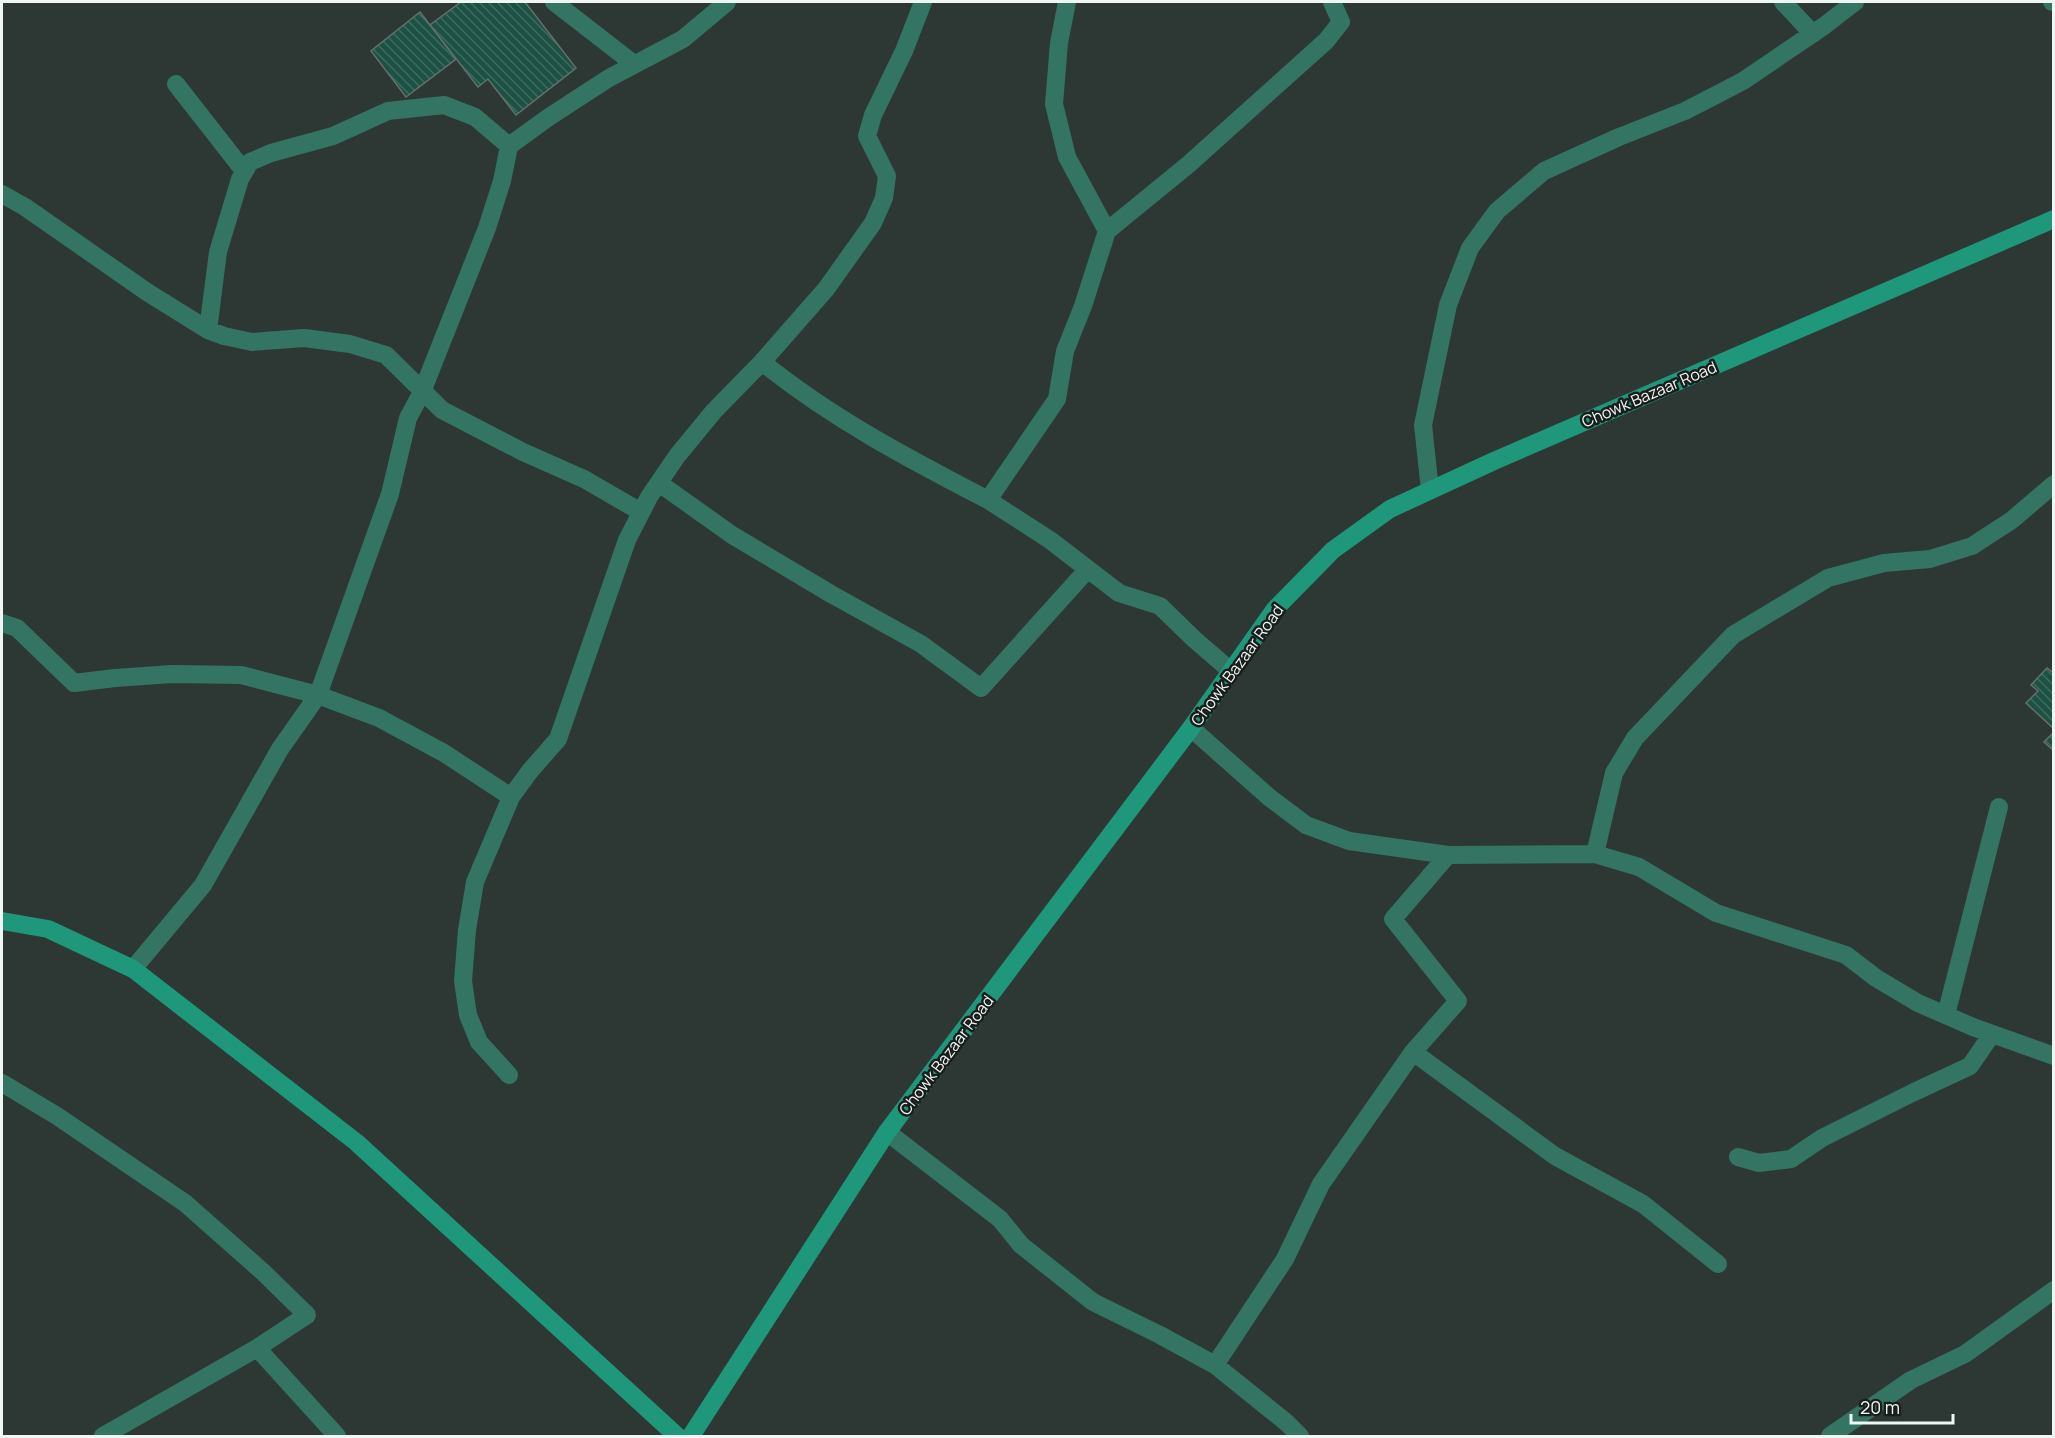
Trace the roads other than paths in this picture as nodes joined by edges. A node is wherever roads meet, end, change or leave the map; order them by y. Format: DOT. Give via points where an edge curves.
graph roads {
  1 [pos="554,2"];
  2 [pos="727,2"];
  3 [pos="922,2"];
  4 [pos="1067,2"];
  5 [pos="1332,2"];
  6 [pos="1783,2"];
  7 [pos="1855,2"];
  8 [pos="1813,34"];
  9 [pos="634,64"];
  10 [pos="176,84"];
  11 [pos="509,146"];
  12 [pos="244,171"];
  13 [pos="2,194"];
  14 [pos="2054,219"];
  15 [pos="1107,231"];
  16 [pos="208,330"];
  17 [pos="762,362"];
  18 [pos="423,392"];
  19 [pos="659,483"];
  20 [pos="2054,484"];
  21 [pos="1430,490"];
  22 [pos="988,500"];
  23 [pos="641,513"];
  24 [pos="1088,569"];
  25 [pos="2,623"];
  26 [pos="1231,671"];
  27 [pos="318,695"];
  28 [pos="1191,728"];
  29 [pos="511,797"];
  30 [pos="1999,807"];
  31 [pos="1594,854"];
  32 [pos="1448,855"];
  33 [pos="2,921"];
  34 [pos="133,969"];
  35 [pos="1947,1015"];
  36 [pos="1992,1034"];
  37 [pos="1413,1052"];
  38 [pos="2054,1056"];
  39 [pos="509,1075"];
  40 [pos="2,1083"];
  41 [pos="887,1132"];
  42 [pos="1738,1157"];
  43 [pos="1718,1264"];
  44 [pos="2054,1290"];
  45 [pos="257,1348"];
  46 [pos="1215,1365"];
  47 [pos="103,1437"];
  48 [pos="337,1437"];
  49 [pos="677,1437"];
  50 [pos="691,1437"];
  51 [pos="1300,1437"];
  52 [pos="1830,1437"];
  1 -- 9 [label="street"];
  2 -- 9 [label="street" via="683,39"];
  3 -- 17 [label="street" via="867,136 888,176 873,223 826,289"];
  4 -- 15 [label="street" via="1054,104 1068,157"];
  5 -- 15 [label="street" via="1341,22 1326,41 1189,164"];
  6 -- 8 [label="street"];
  7 -- 8 [label="street"];
  8 -- 21 [label="street" via="1743,81 1685,111 1544,171 1497,211 1470,248 1448,306 1422,425"];
  9 -- 11 [label="street"];
  10 -- 12 [label="street"];
  11 -- 12 [label="street" via="475,117 444,105 416,107 388,111 333,136 271,153 250,162"];
  11 -- 18 [label="street" via="487,228"];
  12 -- 16 [label="street" via="218,252"];
  13 -- 16 [label="street"];
  14 -- 21 [label="main road, Chowk Bazaar Road"];
  15 -- 22 [label="street" via="1065,351 1057,399"];
  16 -- 18 [label="street" via="252,342 304,338 350,344 386,355"];
  17 -- 19 [label="street" via="714,411"];
  17 -- 22 [label="street" via="848,424"];
  18 -- 23 [label="street" via="442,410 584,479"];
  18 -- 27 [label="street" via="408,418 390,494"];
  19 -- 23 [label="street"];
  19 -- 24 [label="street" via="732,535 921,644 981,688"];
  20 -- 31 [label="street" via="2012,520 1972,546 1930,559 1884,563 1827,578 1733,635 1635,738 1614,773"];
  21 -- 26 [label="main road, Chowk Bazaar Road" via="1390,509 1333,550 1275,609"];
  22 -- 24 [label="street"];
  23 -- 29 [label="street" via="612,579 558,739"];
  24 -- 26 [label="street" via="1119,593 1160,606"];
  25 -- 27 [label="street" via="17,628 74,683 172,674 242,675"];
  26 -- 28 [label="main road, Chowk Bazaar Road"];
  27 -- 29 [label="street" via="379,718 444,753"];
  27 -- 34 [label="street" via="280,749 203,885"];
  28 -- 32 [label="street" via="1306,825 1349,841"];
  28 -- 41 [label="main road, Chowk Bazaar Road"];
  29 -- 39 [label="street" via="475,882 463,981 468,1015 479,1042"];
  30 -- 35 [label="street"];
  31 -- 32 [label="street"];
  31 -- 35 [label="street" via="1639,867 1716,914 1846,955 1909,998"];
  32 -- 37 [label="street" via="1393,919 1458,1001"];
  33 -- 34 [label="main road" via="48,929"];
  34 -- 49 [label="main road" via="356,1142"];
  35 -- 36 [label="street"];
  36 -- 38 [label="street"];
  36 -- 42 [label="street" via="1970,1066 1822,1138 1791,1159 1759,1162"];
  37 -- 43 [label="street" via="1555,1156 1643,1204"];
  37 -- 46 [label="street" via="1321,1184 1285,1259"];
  40 -- 45 [label="street" via="184,1203 307,1315"];
  41 -- 46 [label="street" via="1000,1219 1021,1245 1094,1302"];
  41 -- 50 [label="main road, Chowk Bazaar Road"];
  44 -- 52 [label="street" via="1965,1354 1911,1380"];
  45 -- 47 [label="street"];
  45 -- 48 [label="street"];
  46 -- 51 [label="street"];
}
